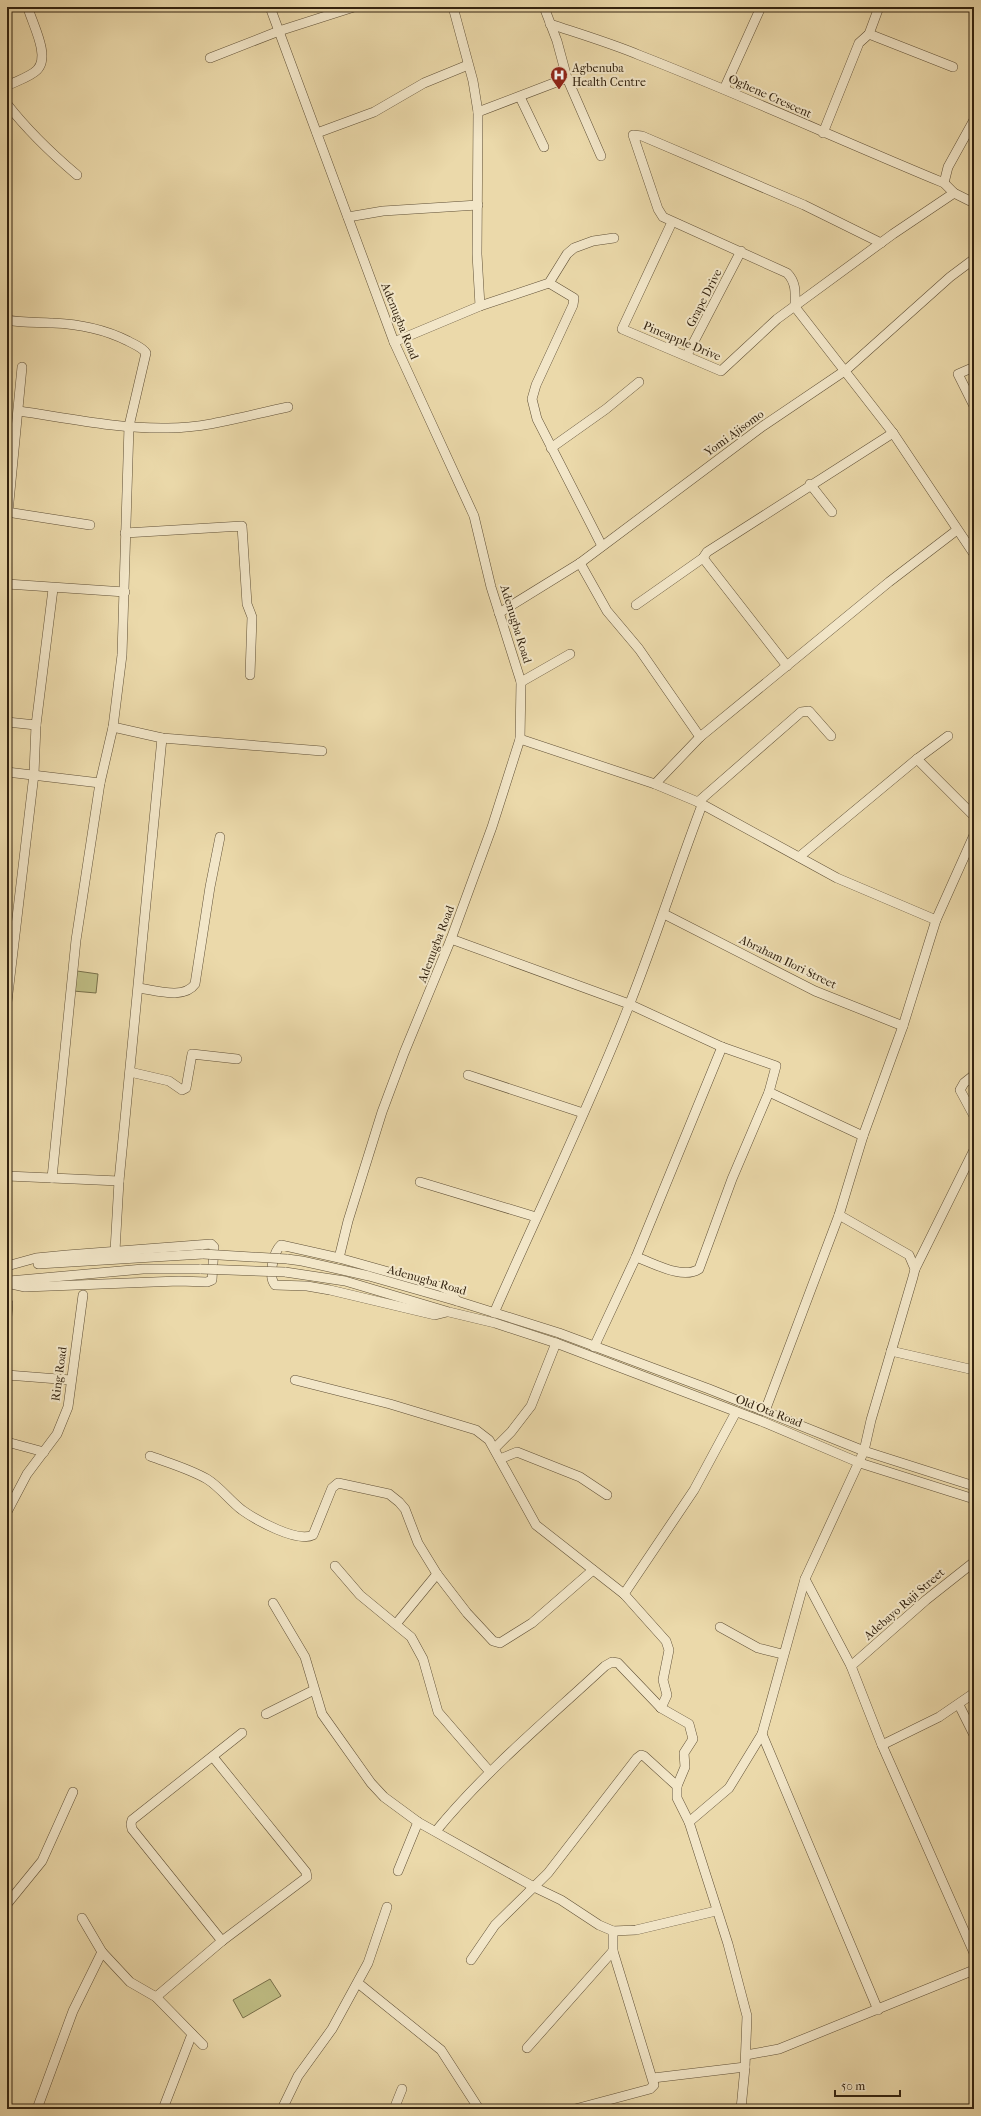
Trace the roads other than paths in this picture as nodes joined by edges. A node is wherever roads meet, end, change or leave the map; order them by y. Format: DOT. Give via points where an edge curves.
graph roads {
  1 [pos="270,7"];
  2 [pos="354,7"];
  3 [pos="453,7"];
  4 [pos="544,7"];
  5 [pos="761,7"];
  6 [pos="880,7"];
  7 [pos="29,11"];
  8 [pos="550,24"];
  9 [pos="280,31"];
  10 [pos="869,34"];
  11 [pos="210,58"];
  12 [pos="468,65"];
  13 [pos="953,66"];
  14 [pos="567,78"];
  15 [pos="7,86"];
  16 [pos="724,89"];
  17 [pos="520,97"];
  18 [pos="7,104"];
  19 [pos="478,112"];
  20 [pos="974,120"];
  21 [pos="317,133"];
  22 [pos="823,133"];
  23 [pos="544,147"];
  24 [pos="602,156"];
  25 [pos="78,175"];
  26 [pos="944,183"];
  27 [pos="954,193"];
  28 [pos="974,203"];
  29 [pos="478,205"];
  30 [pos="348,218"];
  31 [pos="672,222"];
  32 [pos="614,238"];
  33 [pos="881,244"];
  34 [pos="741,252"];
  35 [pos="974,259"];
  36 [pos="549,283"];
  37 [pos="480,306"];
  38 [pos="795,307"];
  39 [pos="7,320"];
  40 [pos="394,342"];
  41 [pos="687,355"];
  42 [pos="22,367"];
  43 [pos="974,367"];
  44 [pos="846,370"];
  45 [pos="639,382"];
  46 [pos="974,406"];
  47 [pos="288,407"];
  48 [pos="18,411"];
  49 [pos="129,426"];
  50 [pos="893,433"];
  51 [pos="551,448"];
  52 [pos="810,484"];
  53 [pos="7,512"];
  54 [pos="832,512"];
  55 [pos="90,525"];
  56 [pos="957,530"];
  57 [pos="126,532"];
  58 [pos="602,546"];
  59 [pos="974,553"];
  60 [pos="703,558"];
  61 [pos="580,563"];
  62 [pos="7,584"];
  63 [pos="53,588"];
  64 [pos="125,592"];
  65 [pos="636,605"];
  66 [pos="499,613"];
  67 [pos="570,654"];
  68 [pos="787,666"];
  69 [pos="250,675"];
  70 [pos="521,682"];
  71 [pos="7,722"];
  72 [pos="36,725"];
  73 [pos="113,727"];
  74 [pos="831,736"];
  75 [pos="948,736"];
  76 [pos="700,737"];
  77 [pos="162,738"];
  78 [pos="520,739"];
  79 [pos="322,751"];
  80 [pos="917,759"];
  81 [pos="7,772"];
  82 [pos="34,774"];
  83 [pos="100,783"];
  84 [pos="655,784"];
  85 [pos="700,803"];
  86 [pos="974,816"];
  87 [pos="974,835"];
  88 [pos="220,837"];
  89 [pos="799,856"];
  90 [pos="664,914"];
  91 [pos="936,920"];
  92 [pos="451,939"];
  93 [pos="139,988"];
  94 [pos="7,1002"];
  95 [pos="629,1004"];
  96 [pos="903,1026"];
  97 [pos="722,1047"];
  98 [pos="237,1060"];
  99 [pos="130,1072"];
  100 [pos="468,1075"];
  101 [pos="974,1075"];
  102 [pos="769,1092"];
  103 [pos="583,1113"];
  104 [pos="974,1116"];
  105 [pos="863,1136"];
  106 [pos="974,1150"];
  107 [pos="7,1176"];
  108 [pos="52,1178"];
  109 [pos="118,1181"];
  110 [pos="420,1182"];
  111 [pos="839,1215"];
  112 [pos="536,1217"];
  113 [pos="115,1251"];
  114 [pos="636,1257"];
  115 [pos="339,1258"];
  116 [pos="7,1266"];
  117 [pos="915,1269"];
  118 [pos="7,1282"];
  119 [pos="83,1295"];
  120 [pos="457,1301"];
  121 [pos="8,1302"];
  122 [pos="449,1312"];
  123 [pos="494,1313"];
  124 [pos="7,1317"];
  125 [pos="559,1333"];
  126 [pos="556,1343"];
  127 [pos="594,1347"];
  128 [pos="891,1351"];
  129 [pos="974,1370"];
  130 [pos="7,1375"];
  131 [pos="71,1380"];
  132 [pos="295,1380"];
  133 [pos="736,1412"];
  134 [pos="765,1412"];
  135 [pos="7,1442"];
  136 [pos="495,1448"];
  137 [pos="864,1451"];
  138 [pos="44,1452"];
  139 [pos="150,1456"];
  140 [pos="500,1458"];
  141 [pos="860,1463"];
  142 [pos="974,1486"];
  143 [pos="606,1495"];
  144 [pos="974,1499"];
  145 [pos="7,1512"];
  146 [pos="974,1562"];
  147 [pos="335,1566"];
  148 [pos="593,1570"];
  149 [pos="437,1574"];
  150 [pos="805,1579"];
  151 [pos="624,1594"];
  152 [pos="273,1603"];
  153 [pos="396,1624"];
  154 [pos="720,1627"];
  155 [pos="782,1654"];
  156 [pos="851,1666"];
  157 [pos="314,1690"];
  158 [pos="974,1693"];
  159 [pos="959,1705"];
  160 [pos="661,1708"];
  161 [pos="266,1714"];
  162 [pos="242,1733"];
  163 [pos="762,1734"];
  164 [pos="974,1735"];
  165 [pos="882,1745"];
  166 [pos="213,1757"];
  167 [pos="490,1772"];
  168 [pos="677,1786"];
  169 [pos="73,1792"];
  170 [pos="418,1822"];
  171 [pos="689,1822"];
  172 [pos="436,1831"];
  173 [pos="398,1872"];
  174 [pos="534,1887"];
  175 [pos="7,1904"];
  176 [pos="387,1907"];
  177 [pos="716,1911"];
  178 [pos="82,1918"];
  179 [pos="613,1931"];
  180 [pos="222,1941"];
  181 [pos="102,1952"];
  182 [pos="613,1952"];
  183 [pos="974,1953"];
  184 [pos="471,1960"];
  185 [pos="974,1970"];
  186 [pos="358,1983"];
  187 [pos="156,1997"];
  188 [pos="878,2010"];
  189 [pos="192,2034"];
  190 [pos="203,2045"];
  191 [pos="526,2048"];
  192 [pos="746,2055"];
  193 [pos="745,2067"];
  194 [pos="653,2078"];
  195 [pos="402,2089"];
  196 [pos="37,2109"];
  197 [pos="163,2109"];
  198 [pos="282,2109"];
  199 [pos="394,2109"];
  200 [pos="479,2109"];
  201 [pos="575,2109"];
  202 [pos="741,2109"];
  1 -- 9 [label="street, Adenugba Road"];
  2 -- 9 [label="street"];
  3 -- 12 [label="street"];
  4 -- 8 [label="street"];
  5 -- 16 [label="street"];
  6 -- 10 [label="street"];
  7 -- 15 [label="street" via="43,56 42,64 36,71"];
  8 -- 14 [label="street"];
  8 -- 16 [label="street, Oghene Crescent" via="638,54"];
  9 -- 11 [label="street"];
  9 -- 21 [label="street, Adenugba Road"];
  10 -- 13 [label="street"];
  10 -- 22 [label="street" via="860,43"];
  12 -- 19 [label="street"];
  12 -- 21 [label="street" via="424,83 374,112"];
  14 -- 17 [label="street"];
  14 -- 24 [label="street"];
  16 -- 22 [label="street, Oghene Crescent"];
  17 -- 19 [label="street"];
  17 -- 23 [label="street"];
  18 -- 25 [label="street" via="50,153"];
  19 -- 29 [label="street"];
  20 -- 26 [label="street" via="948,167"];
  21 -- 30 [label="street, Adenugba Road"];
  22 -- 26 [label="street, Oghene Crescent"];
  26 -- 27 [label="street, Oghene Crescent"];
  27 -- 28 [label="street, Oghene Crescent"];
  27 -- 33 [label="street"];
  29 -- 30 [label="street" via="383,211"];
  29 -- 37 [label="street"];
  30 -- 40 [label="street, Adenugba Road"];
  31 -- 33 [label="street" via="663,217 658,209 633,135 642,136 747,179"];
  31 -- 34 [label="street"];
  31 -- 41 [label="street, Pineapple Drive" via="622,329"];
  32 -- 36 [label="street" via="593,241 574,248 567,254"];
  33 -- 38 [label="street"];
  34 -- 38 [label="street" via="787,273 792,278 795,286"];
  34 -- 41 [label="street, Grape Drive"];
  35 -- 44 [label="street, Yomi Ajisomo" via="950,277"];
  36 -- 37 [label="street"];
  36 -- 51 [label="street" via="574,298 532,398 537,419"];
  37 -- 40 [label="street"];
  38 -- 41 [label="street, Pineapple Drive" via="721,370"];
  38 -- 44 [label="street"];
  39 -- 49 [label="street" via="24,324 53,323 88,327 118,336 143,349 146,357"];
  40 -- 66 [label="street, Adenugba Road" via="474,516"];
  42 -- 48 [label="street"];
  43 -- 46 [label="street" via="958,374"];
  44 -- 50 [label="street"];
  44 -- 58 [label="street, Yomi Ajisomo" via="763,426"];
  45 -- 51 [label="street"];
  47 -- 49 [label="street" via="193,427"];
  48 -- 49 [label="street"];
  48 -- 53 [label="street"];
  49 -- 57 [label="street"];
  50 -- 52 [label="street"];
  50 -- 56 [label="street"];
  51 -- 58 [label="street"];
  52 -- 54 [label="street"];
  52 -- 60 [label="street" via="706,552"];
  53 -- 55 [label="street"];
  56 -- 59 [label="street"];
  56 -- 68 [label="street"];
  57 -- 64 [label="street"];
  57 -- 69 [label="street" via="242,526 247,604 252,617"];
  58 -- 61 [label="street, Yomi Ajisomo"];
  60 -- 65 [label="street"];
  60 -- 68 [label="street"];
  61 -- 66 [label="street, Yomi Ajisomo"];
  61 -- 76 [label="street" via="607,610"];
  62 -- 63 [label="street"];
  63 -- 64 [label="street"];
  63 -- 72 [label="street"];
  64 -- 73 [label="street" via="122,655"];
  66 -- 70 [label="street, Adenugba Road"];
  67 -- 70 [label="street"];
  68 -- 76 [label="street"];
  70 -- 78 [label="street, Adenugba Road"];
  71 -- 72 [label="street"];
  72 -- 82 [label="street"];
  73 -- 77 [label="street"];
  73 -- 83 [label="street"];
  74 -- 85 [label="street" via="809,711 801,712"];
  75 -- 80 [label="street"];
  76 -- 84 [label="street"];
  77 -- 79 [label="street"];
  77 -- 93 [label="street"];
  78 -- 84 [label="street"];
  78 -- 92 [label="street, Adenugba Road" via="492,827"];
  80 -- 86 [label="street"];
  80 -- 89 [label="street"];
  81 -- 82 [label="street"];
  82 -- 83 [label="street"];
  82 -- 94 [label="street"];
  83 -- 108 [label="street" via="76,940"];
  84 -- 85 [label="street"];
  85 -- 89 [label="street"];
  85 -- 90 [label="street" via="670,889"];
  87 -- 91 [label="street"];
  88 -- 93 [label="street" via="195,984 182,993"];
  89 -- 91 [label="street" via="838,878"];
  90 -- 95 [label="street"];
  90 -- 96 [label="street, Abraham Ilori Street" via="815,990"];
  91 -- 96 [label="street"];
  92 -- 95 [label="street"];
  92 -- 115 [label="street, Adenugba Road" via="382,1112"];
  93 -- 99 [label="street"];
  95 -- 97 [label="street"];
  95 -- 103 [label="street"];
  96 -- 105 [label="street"];
  97 -- 102 [label="street" via="776,1066"];
  97 -- 114 [label="street"];
  98 -- 99 [label="street" via="192,1054 186,1088 182,1090 168,1081"];
  99 -- 109 [label="street"];
  100 -- 103 [label="street"];
  101 -- 104 [label="street" via="960,1090"];
  102 -- 105 [label="street"];
  102 -- 114 [label="street" via="732,1179 699,1269 693,1273 683,1273"];
  103 -- 112 [label="street"];
  105 -- 111 [label="street"];
  106 -- 117 [label="street"];
  107 -- 108 [label="street"];
  108 -- 109 [label="street"];
  109 -- 113 [label="street"];
  110 -- 112 [label="street"];
  111 -- 117 [label="street" via="909,1255"];
  111 -- 134 [label="street"];
  112 -- 123 [label="street"];
  113 -- 116 [label="street" via="36,1258"];
  113 -- 118 [label="street" via="211,1244 214,1247 212,1280 25,1287"];
  114 -- 127 [label="street"];
  115 -- 120 [label="street" via="442,1287 449,1290"];
  115 -- 122 [label="street" via="281,1246 275,1254 272,1282 275,1285 330,1290 435,1315"];
  116 -- 120 [label="street, Adenugba Road, bridge" via="202,1254 287,1259 369,1276"];
  117 -- 128 [label="street"];
  118 -- 122 [label="street, Adenugba Road, bridge" via="136,1270 285,1272 345,1281"];
  119 -- 131 [label="street, Ring Road"];
  120 -- 123 [label="street, Adenugba Road"];
  121 -- 124 [label="street"];
  122 -- 126 [label="street, Adenugba Road" via="495,1323"];
  123 -- 125 [label="street, Adenugba Road"];
  125 -- 127 [label="street, Old Ota Road"];
  126 -- 133 [label="street, Old Ota Road"];
  126 -- 136 [label="street" via="531,1406"];
  127 -- 134 [label="street, Old Ota Road"];
  128 -- 129 [label="street"];
  128 -- 137 [label="street"];
  130 -- 131 [label="street"];
  131 -- 138 [label="street, Ring Road" via="68,1407 57,1434"];
  132 -- 136 [label="street" via="390,1404 476,1430"];
  133 -- 141 [label="street, Old Ota Road" via="810,1440"];
  133 -- 151 [label="street" via="694,1490"];
  134 -- 137 [label="street, Old Ota Road"];
  135 -- 138 [label="street"];
  136 -- 140 [label="street"];
  137 -- 141 [label="street"];
  137 -- 142 [label="street, Old Ota Road"];
  138 -- 145 [label="street, Ring Road" via="27,1474"];
  139 -- 149 [label="street" via="208,1480 242,1510 287,1534 308,1537 313,1535 332,1488 338,1483 389,1494 405,1509 418,1543"];
  140 -- 143 [label="street" via="517,1452 580,1477"];
  140 -- 148 [label="street" via="536,1525"];
  141 -- 144 [label="street, Old Ota Road"];
  141 -- 150 [label="street"];
  146 -- 156 [label="street, Adebayo Raji Street"];
  147 -- 153 [label="street" via="360,1595"];
  148 -- 149 [label="street" via="532,1623 500,1643 493,1641 467,1613"];
  148 -- 151 [label="street"];
  149 -- 153 [label="street"];
  150 -- 155 [label="street"];
  150 -- 156 [label="street"];
  151 -- 160 [label="street" via="666,1641 669,1650 663,1680 667,1695"];
  152 -- 157 [label="street" via="305,1657"];
  153 -- 167 [label="street" via="411,1637 424,1659 438,1712"];
  154 -- 155 [label="street" via="758,1648"];
  155 -- 163 [label="street"];
  156 -- 165 [label="street"];
  157 -- 161 [label="street"];
  157 -- 170 [label="street" via="322,1714 371,1783 384,1797"];
  158 -- 159 [label="street"];
  159 -- 164 [label="street"];
  159 -- 165 [label="street"];
  160 -- 167 [label="street" via="618,1663 612,1662"];
  160 -- 168 [label="street" via="689,1724 692,1732 693,1739 684,1753 685,1767"];
  162 -- 166 [label="street"];
  163 -- 171 [label="street" via="729,1788"];
  163 -- 188 [label="street"];
  165 -- 183 [label="street"];
  166 -- 180 [label="street" via="130,1824"];
  166 -- 180 [label="street" via="308,1877"];
  167 -- 172 [label="street"];
  168 -- 171 [label="street" via="677,1798"];
  168 -- 174 [label="street" via="640,1755 548,1873"];
  169 -- 175 [label="street" via="42,1861"];
  170 -- 172 [label="street"];
  170 -- 173 [label="street"];
  171 -- 177 [label="street"];
  172 -- 174 [label="street"];
  174 -- 179 [label="street" via="562,1900 599,1925"];
  174 -- 184 [label="street" via="495,1925"];
  176 -- 186 [label="street" via="368,1963"];
  177 -- 179 [label="street" via="636,1930"];
  177 -- 192 [label="street" via="728,1944 747,2016"];
  178 -- 181 [label="street"];
  179 -- 182 [label="street"];
  180 -- 187 [label="street"];
  181 -- 187 [label="street" via="130,1982"];
  181 -- 196 [label="street" via="73,2011"];
  182 -- 191 [label="street"];
  182 -- 194 [label="street"];
  185 -- 188 [label="street"];
  186 -- 198 [label="street" via="332,2029 298,2076"];
  186 -- 200 [label="street" via="441,2050"];
  187 -- 189 [label="street"];
  188 -- 192 [label="street" via="779,2049"];
  189 -- 190 [label="street"];
  189 -- 197 [label="street"];
  192 -- 193 [label="street"];
  193 -- 194 [label="street"];
  193 -- 202 [label="street"];
  194 -- 201 [label="street" via="654,2085 650,2089"];
  195 -- 199 [label="street"];
}
